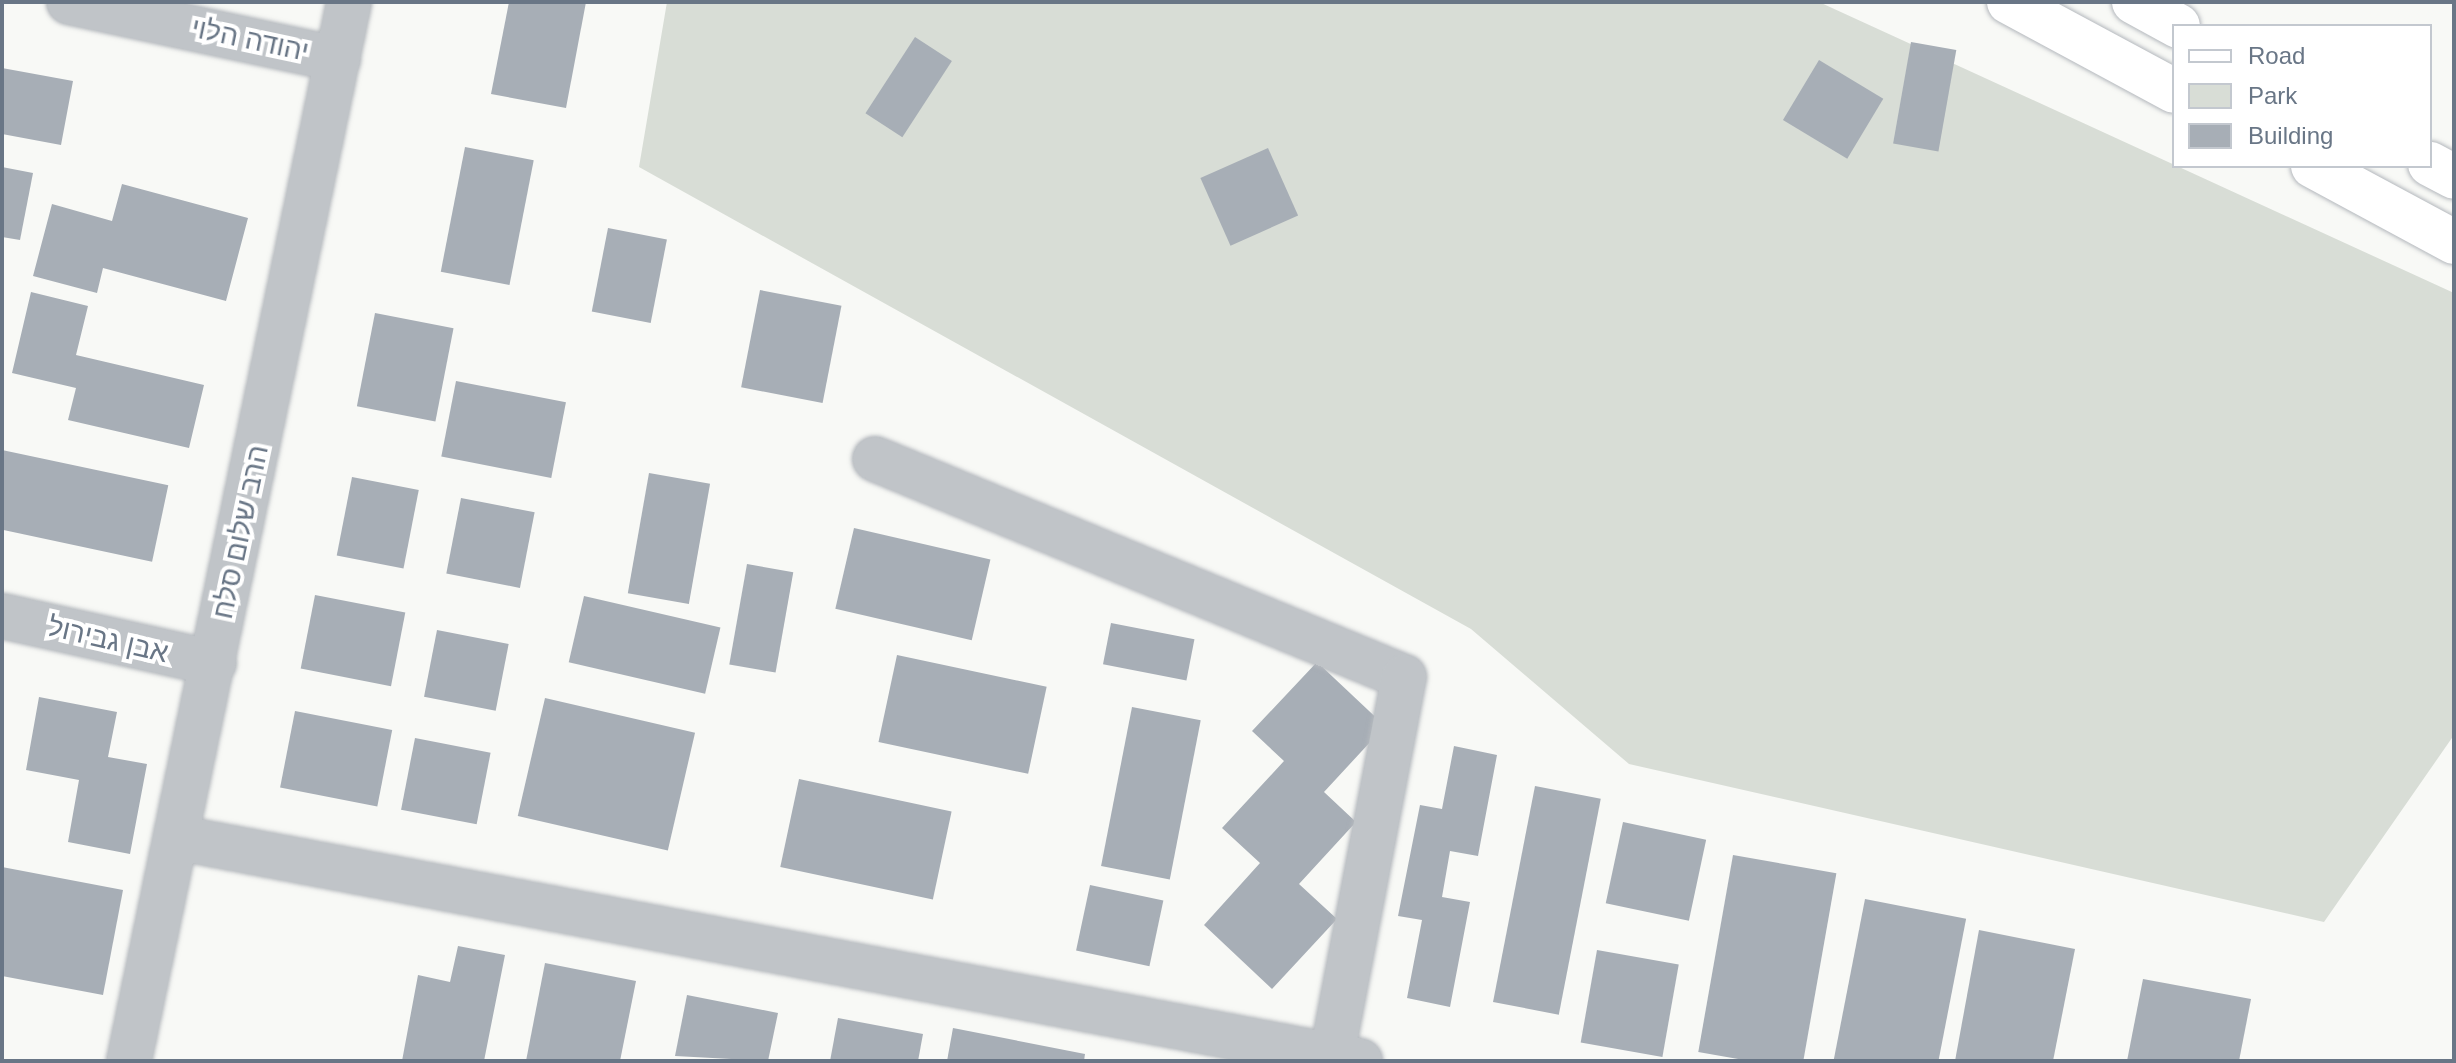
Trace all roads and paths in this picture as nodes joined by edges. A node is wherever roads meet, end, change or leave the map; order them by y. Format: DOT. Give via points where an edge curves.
graph roads {
  1 [pos="69,2"];
  2 [pos="349,2"];
  3 [pos="2009,2"];
  4 [pos="2134,2"];
  5 [pos="2174,24"];
  6 [pos="338,59"];
  7 [pos="2172,90"];
  8 [pos="2432,165"];
  9 [pos="2317,168"];
  10 [pos="2454,177"];
  11 [pos="2454,242"];
  12 [pos="875,459"];
  13 [pos="2,616"];
  14 [pos="214,663"];
  15 [pos="179,838"];
  16 [pos="1346,1058"];
  17 [pos="129,1061"];
  1 -- 6 [label="street, יהודה הלוי"];
  2 -- 6 [label="street, הרב שלום סלח"];
  3 -- 7 [label="main road"];
  4 -- 5 [label="main road"];
  6 -- 14 [label="street, הרב שלום סלח"];
  8 -- 10 [label="main road"];
  9 -- 11 [label="main road"];
  12 -- 16 [label="street" via="1404,677"];
  13 -- 14 [label="street, אבן גבירול"];
  14 -- 15 [label="street, הרב שלום סלח"];
  15 -- 16 [label="street"];
  15 -- 17 [label="street, הרב שלום סלח"];
}
